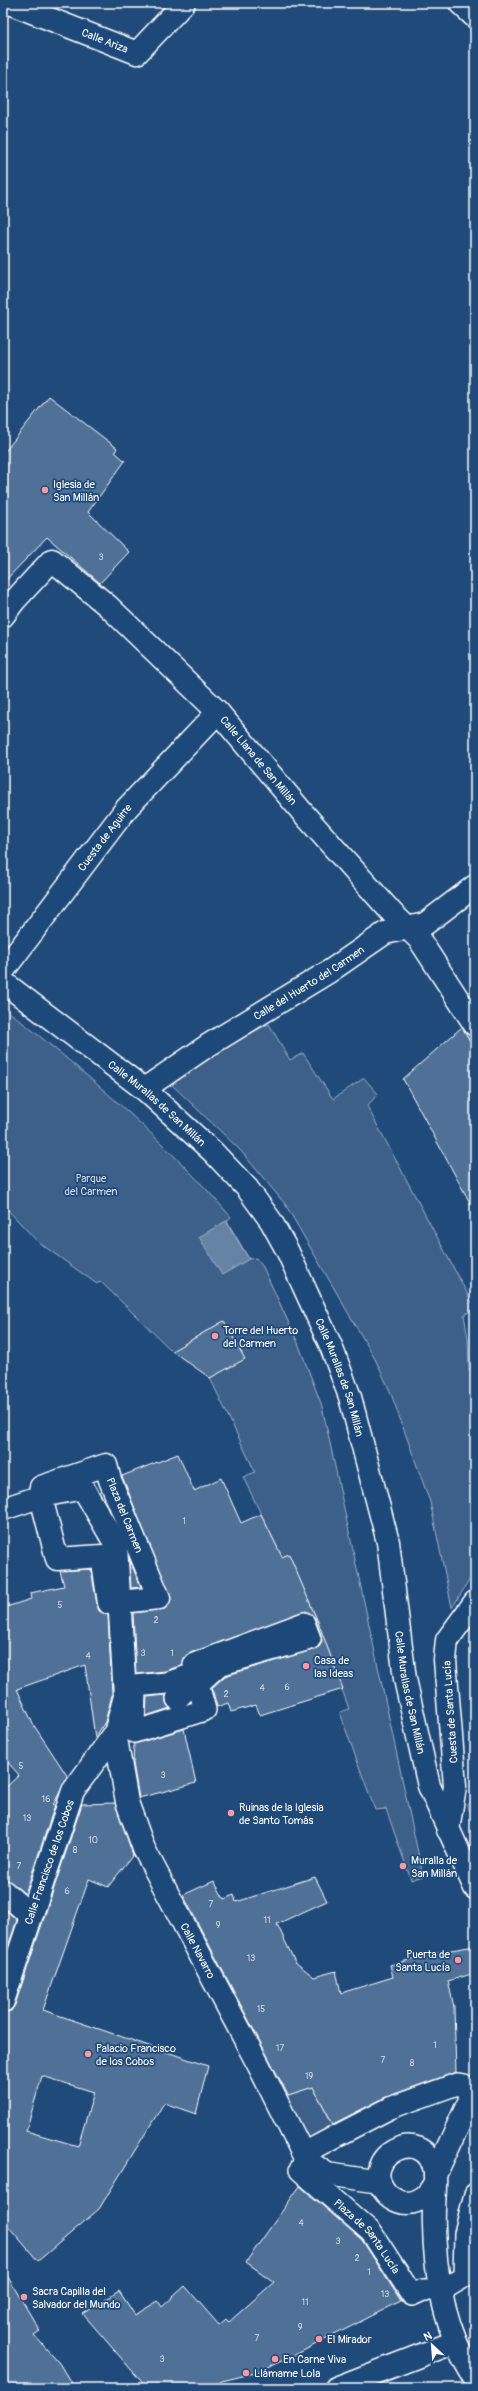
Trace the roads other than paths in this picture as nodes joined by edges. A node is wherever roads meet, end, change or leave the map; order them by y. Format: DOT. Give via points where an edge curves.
graph roads {
  1 [pos="9,3"];
  2 [pos="184,3"];
  3 [pos="460,3"];
  4 [pos="475,17"];
  5 [pos="7,602"];
  6 [pos="218,712"];
  7 [pos="475,886"];
  8 [pos="409,928"];
  9 [pos="3,971"];
  10 [pos="3,982"];
  11 [pos="475,1026"];
  12 [pos="144,1089"];
  13 [pos="42,1496"];
  14 [pos="3,1509"];
  15 [pos="118,1602"];
  16 [pos="475,1602"];
  17 [pos="306,1631"];
  18 [pos="179,1708"];
  19 [pos="115,1733"];
  20 [pos="448,1830"];
  21 [pos="475,1888"];
  22 [pos="3,1891"];
  23 [pos="31,1916"];
  24 [pos="3,2001"];
  25 [pos="474,2097"];
  26 [pos="306,2160"];
  27 [pos="435,2180"];
  28 [pos="380,2182"];
  29 [pos="475,2194"];
  30 [pos="442,2290"];
  31 [pos="455,2342"];
  32 [pos="475,2378"];
  33 [pos="336,2388"];
  1 -- 2 [label="street, Calle Ariza" via="137,53"];
  3 -- 4 [label="street"];
  5 -- 6 [label="street, Calle Llana de San Millán" via="52,560 108,606"];
  6 -- 8 [label="street, Calle Llana de San Millán" via="329,843 393,914"];
  6 -- 9 [label="street, Cuesta de Aguirre" via="126,809"];
  7 -- 8 [label="street, Calle del Huerto del Carmen" via="425,924"];
  8 -- 11 [label="street, Calle Llana de San Millán"];
  8 -- 12 [label="street, Calle del Huerto del Carmen" via="385,933 330,971 207,1046"];
  10 -- 12 [label="street, Calle Murallas de San Millán"];
  12 -- 20 [label="street, Calle Murallas de San Millán" via="213,1152 247,1188 271,1221 305,1286 331,1346 350,1397 388,1542 405,1679 429,1786"];
  13 -- 14 [label="street"];
  13 -- 15 [label="street, Plaza del Carmen" via="82,1488 116,1545"];
  13 -- 15 [label="street" via="57,1559 102,1556 109,1603"];
  13 -- 15 [label="street, Plaza del Carmen" via="42,1487 106,1465 159,1598"];
  15 -- 19 [label="street, Plaza del Carmen" via="125,1696"];
  16 -- 20 [label="street, Cuesta de Santa Lucía" via="448,1640 445,1660 455,1786"];
  17 -- 18 [label="street" via="218,1660"];
  18 -- 18 [label="street" via="205,1710 198,1684 219,1664 310,1638 304,1623 194,1664 197,1673 192,1675 167,1682 135,1686 134,1732"];
  19 -- 23 [label="street, Calle Francisco de los Cobos" via="73,1791"];
  19 -- 26 [label="street, Calle Navarro" via="127,1802 144,1849"];
  20 -- 21 [label="street, Calle Murallas de San Millán"];
  22 -- 23 [label="street"];
  23 -- 24 [label="street, Calle Francisco de los Cobos"];
  25 -- 26 [label="street" via="464,2086 457,2084 411,2099 310,2150"];
  25 -- 27 [label="street"];
  26 -- 28 [label="street" via="327,2174"];
  26 -- 30 [label="street, Plaza de Santa Lucía" via="300,2170 371,2232 412,2295 423,2290"];
  27 -- 28 [label="street" via="422,2198 404,2203 387,2195"];
  27 -- 28 [label="street" via="433,2163 425,2152 413,2147 404,2147 392,2151 385,2157 380,2169"];
  27 -- 30 [label="street" via="434,2228"];
  29 -- 30 [label="street, Plaza de Santa Lucía" via="465,2233 464,2277"];
  30 -- 31 [label="street"];
  31 -- 32 [label="street"];
  31 -- 33 [label="street"];
}
